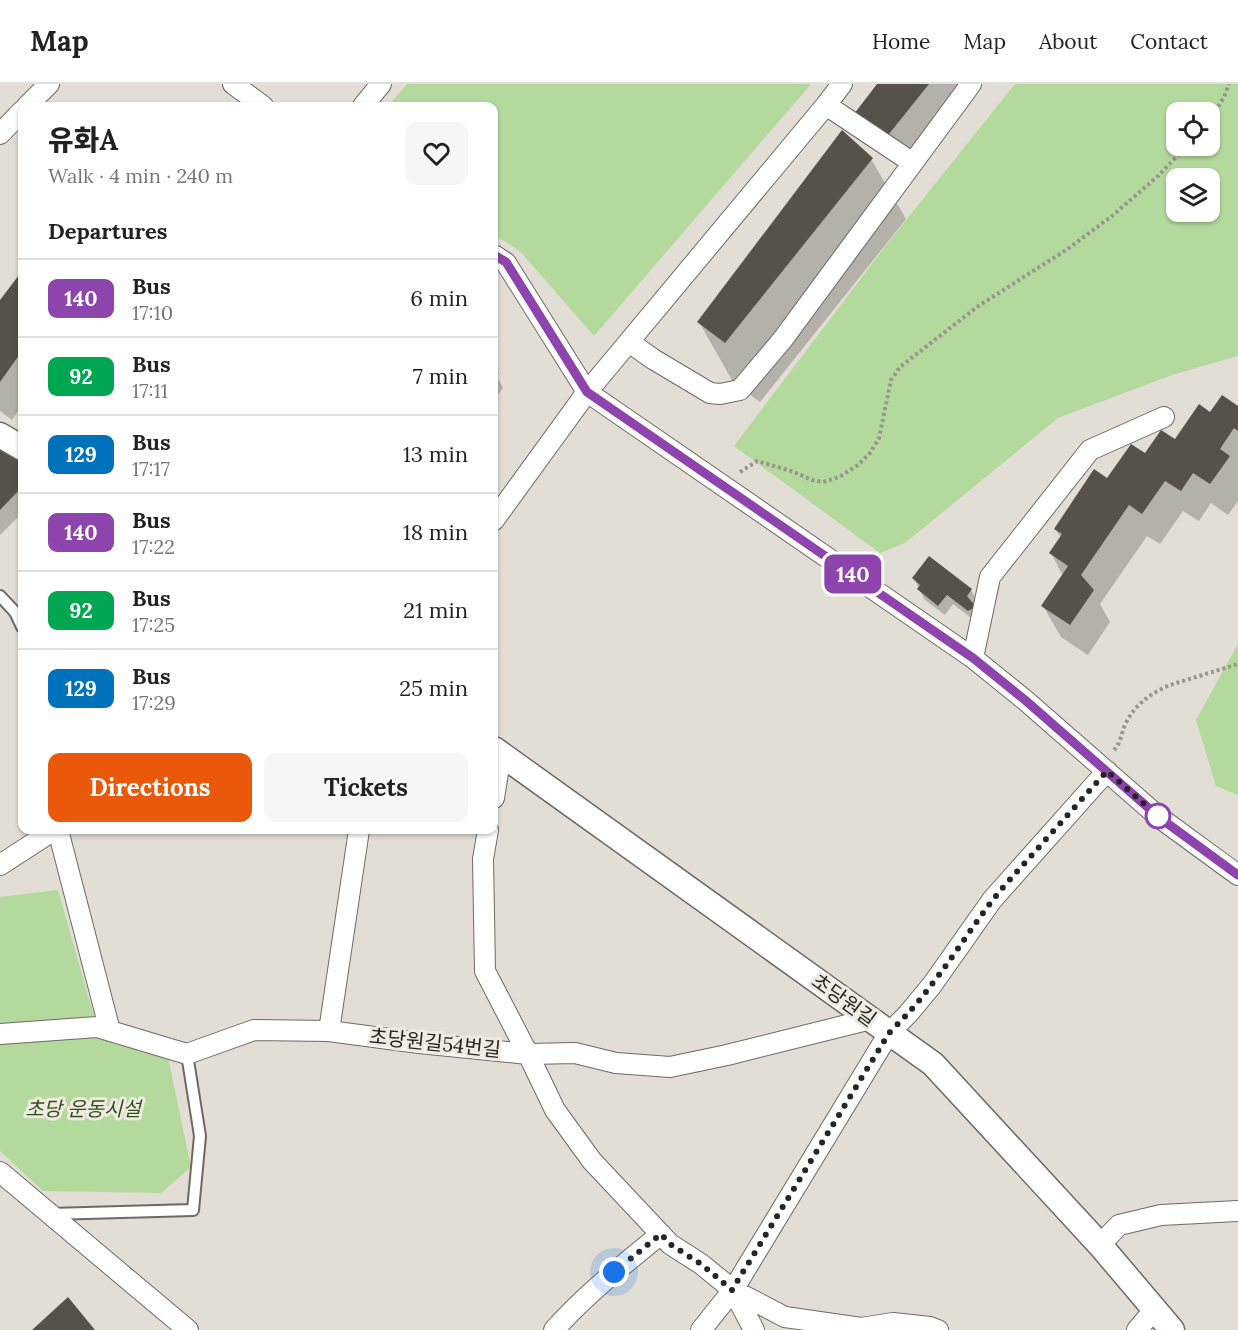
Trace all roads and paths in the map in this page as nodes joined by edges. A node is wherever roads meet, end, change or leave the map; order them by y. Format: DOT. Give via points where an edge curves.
graph roads {
  1 [pos="49,84"];
  2 [pos="233,84"];
  3 [pos="381,84"];
  4 [pos="842,84"];
  5 [pos="971,84"];
  6 [pos="1229,84"];
  7 [pos="31,102"];
  8 [pos="258,102"];
  9 [pos="366,102"];
  10 [pos="1220,104"];
  11 [pos="826,105"];
  12 [pos="18,115"];
  13 [pos="0,134"];
  14 [pos="1177,156"];
  15 [pos="913,163"];
  16 [pos="498,257"];
  17 [pos="629,342"];
  18 [pos="587,392"];
  19 [pos="1164,417"];
  20 [pos="1,436"];
  21 [pos="18,446"];
  22 [pos="721,484"];
  23 [pos="498,514"];
  24 [pos="0,596"];
  25 [pos="18,618"];
  26 [pos="973,658"];
  27 [pos="1238,664"];
  28 [pos="498,753"];
  29 [pos="1104,769"];
  30 [pos="50,834"];
  31 [pos="57,834"];
  32 [pos="358,834"];
  33 [pos="487,834"];
  34 [pos="0,865"];
  35 [pos="1238,875"];
  36 [pos="880,1026"];
  37 [pos="111,1031"];
  38 [pos="329,1031"];
  39 [pos="0,1034"];
  40 [pos="188,1054"];
  41 [pos="528,1054"];
  42 [pos="0,1172"];
  43 [pos="1238,1211"];
  44 [pos="50,1214"];
  45 [pos="661,1234"];
  46 [pos="1100,1245"];
  47 [pos="732,1290"];
  48 [pos="1155,1309"];
  49 [pos="851,1328"];
  50 [pos="188,1330"];
  51 [pos="554,1330"];
  52 [pos="701,1330"];
  53 [pos="754,1330"];
  54 [pos="938,1330"];
  55 [pos="1137,1330"];
  56 [pos="1172,1330"];
  1 -- 7 [label="street"];
  2 -- 8 [label="street"];
  3 -- 9 [label="street"];
  4 -- 11 [label="street"];
  5 -- 15 [label="street"];
  6 -- 10 [label="path"];
  11 -- 15 [label="street"];
  11 -- 17 [label="street"];
  12 -- 13 [label="street"];
  14 -- 22 [label="path" via="1112,216 977,307 900,366 891,380 879,438 858,465 823,482 757,461"];
  15 -- 17 [label="street" via="783,339 740,390 710,393"];
  16 -- 18 [label="street" via="506,262"];
  17 -- 18 [label="street"];
  18 -- 22 [label="street"];
  18 -- 23 [label="street"];
  19 -- 26 [label="street" via="1090,450 1061,486 990,577"];
  20 -- 21 [label="street"];
  22 -- 26 [label="street"];
  24 -- 25 [label="lane"];
  26 -- 29 [label="street"];
  27 -- 29 [label="path" via="1170,685 1142,702 1125,723 1119,745"];
  28 -- 36 [label="street, 초당원길"];
  29 -- 35 [label="street" via="1160,818"];
  29 -- 36 [label="street" via="992,900 908,1014"];
  30 -- 34 [label="street"];
  31 -- 37 [label="street"];
  32 -- 38 [label="street"];
  33 -- 41 [label="street" via="483,859 485,971"];
  36 -- 41 [label="street, 초당원길54번길" via="670,1067 616,1063 575,1053"];
  36 -- 46 [label="street, 초당원길" via="933,1064"];
  36 -- 47 [label="street"];
  37 -- 39 [label="street" via="97,1027"];
  37 -- 40 [label="street"];
  38 -- 40 [label="street, 초당원길54번길" via="254,1030"];
  38 -- 41 [label="street, 초당원길54번길"];
  40 -- 44 [label="lane" via="200,1136 193,1210"];
  41 -- 45 [label="street" via="555,1110 592,1161"];
  42 -- 44 [label="street"];
  43 -- 46 [label="street" via="1161,1215 1119,1226"];
  44 -- 50 [label="street"];
  45 -- 47 [label="street"];
  45 -- 51 [label="street" via="575,1306"];
  46 -- 48 [label="street, 초당원길"];
  47 -- 49 [label="street" via="785,1317"];
  47 -- 52 [label="street"];
  47 -- 53 [label="street"];
  48 -- 55 [label="street"];
  48 -- 56 [label="street, 초당원길"];
  49 -- 54 [label="street" via="893,1323"];
}
